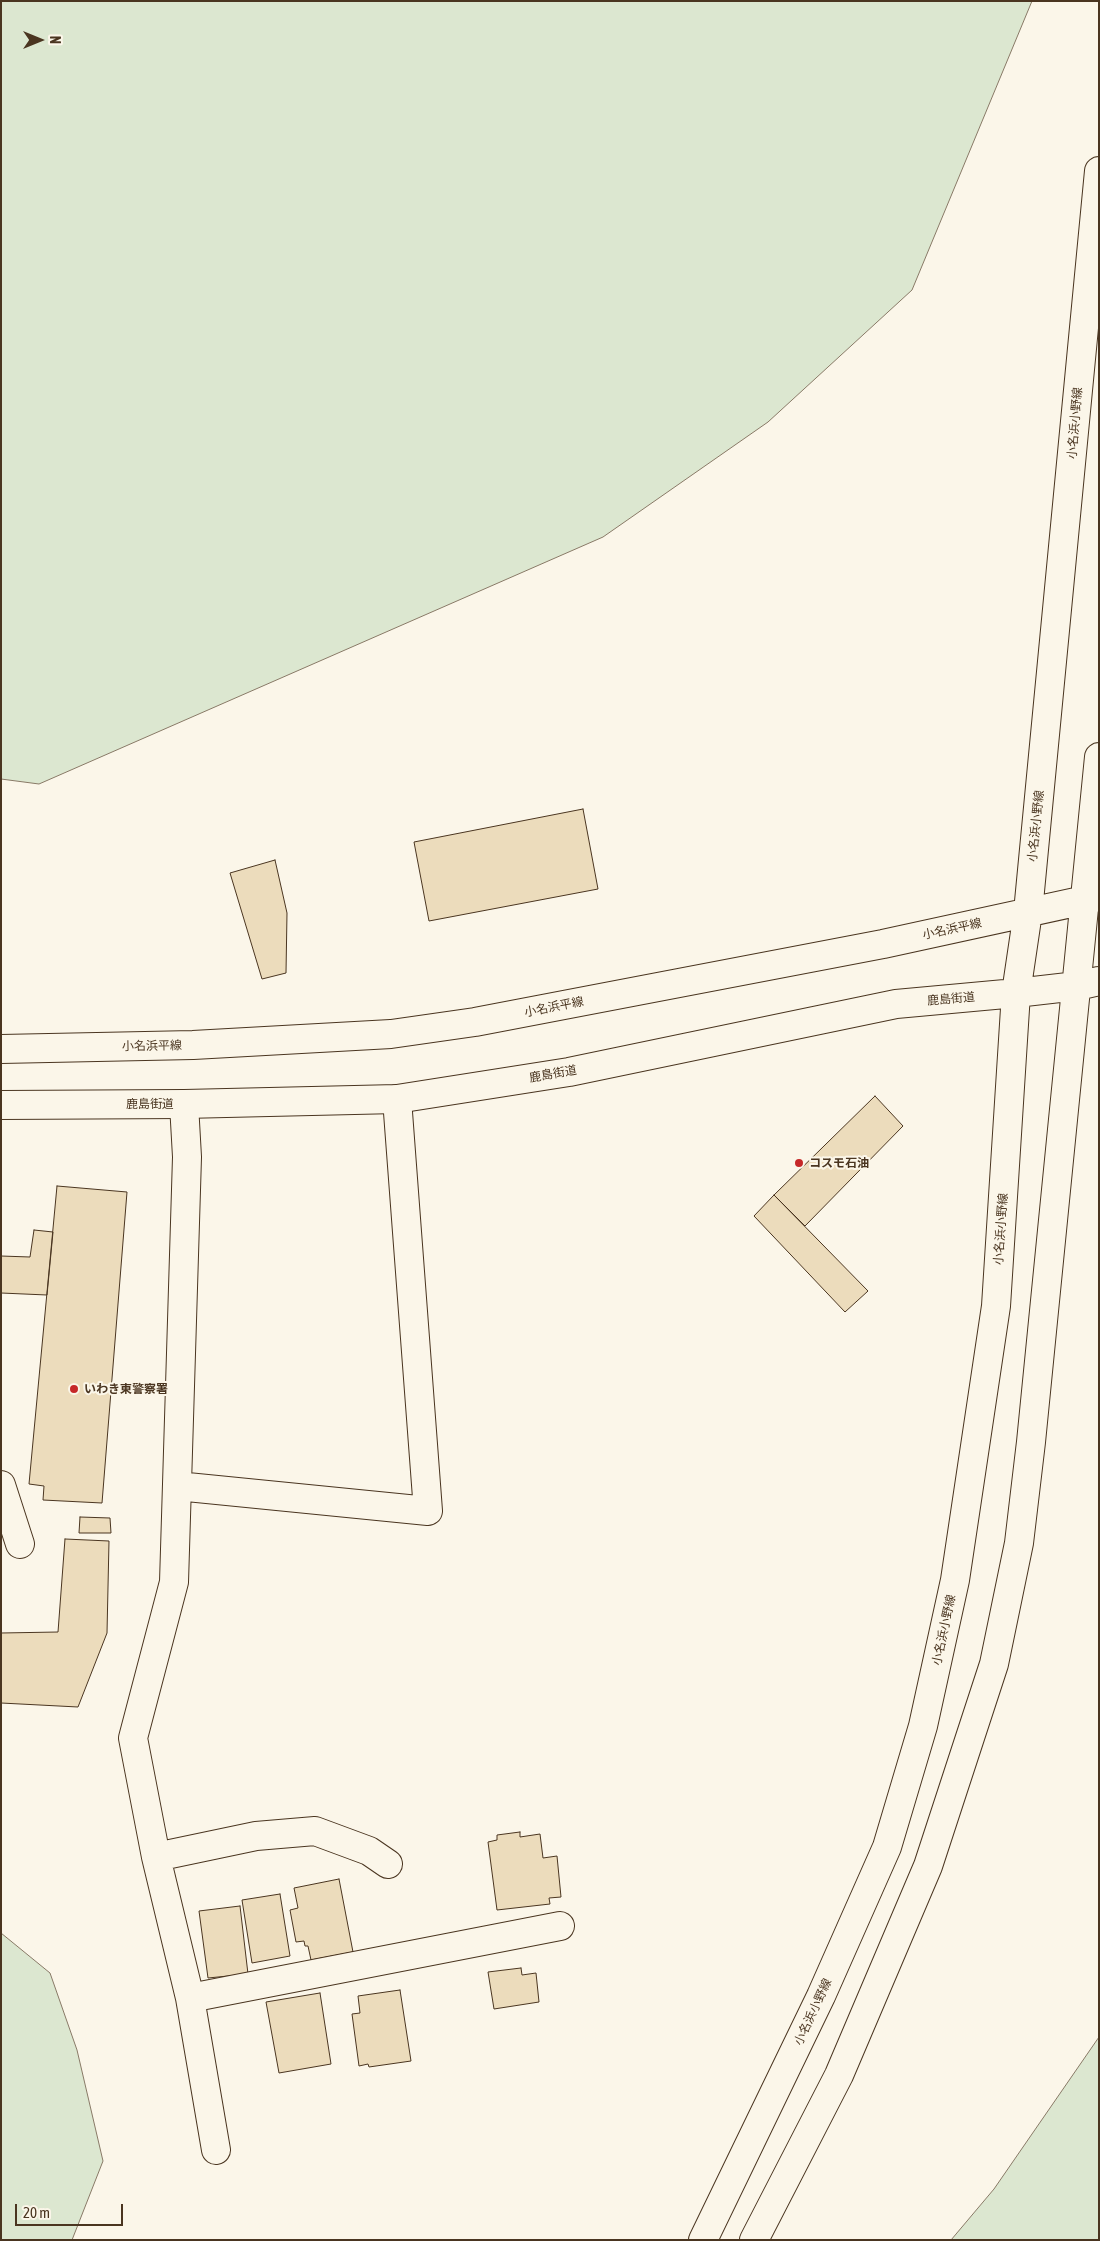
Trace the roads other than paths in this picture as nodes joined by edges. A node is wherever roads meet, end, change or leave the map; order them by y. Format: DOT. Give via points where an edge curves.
graph roads {
  1 [pos="1099,171"];
  2 [pos="1099,757"];
  3 [pos="1092,899"];
  4 [pos="1028,912"];
  5 [pos="1088,984"];
  6 [pos="1016,993"];
  7 [pos="1,1050"];
  8 [pos="397,1098"];
  9 [pos="184,1104"];
  10 [pos="1,1105"];
  11 [pos="1,1485"];
  12 [pos="177,1486"];
  13 [pos="20,1544"];
  14 [pos="156,1857"];
  15 [pos="388,1864"];
  16 [pos="560,1926"];
  17 [pos="190,1998"];
  18 [pos="216,2150"];
  19 [pos="703,2240"];
  20 [pos="754,2240"];
  1 -- 4 [label="main road, 小名浜小野線"];
  2 -- 3 [label="main road"];
  3 -- 4 [label="main road, 小名浜平線"];
  3 -- 5 [label="main road"];
  4 -- 6 [label="main road, 小名浜小野線"];
  4 -- 7 [label="main road, 小名浜平線" via="796,961 485,1020 391,1034 193,1045"];
  5 -- 6 [label="main road, 鹿島街道"];
  5 -- 20 [label="main road" via="1019,1543 994,1664 928,1866 839,2075"];
  6 -- 8 [label="main road, 鹿島街道" via="896,1004 569,1072"];
  6 -- 19 [label="main road, 小名浜小野線" via="996,1306 955,1580 922,1726 887,1847 821,1996"];
  8 -- 9 [label="main road, 鹿島街道"];
  8 -- 12 [label="main road" via="428,1511"];
  9 -- 10 [label="main road, 鹿島街道"];
  9 -- 12 [label="main road" via="187,1157"];
  11 -- 13 [label="main road"];
  12 -- 14 [label="main road" via="174,1582 133,1738"];
  14 -- 15 [label="main road" via="256,1836 315,1830 369,1851"];
  14 -- 17 [label="main road"];
  16 -- 17 [label="main road"];
  17 -- 18 [label="main road"];
}
